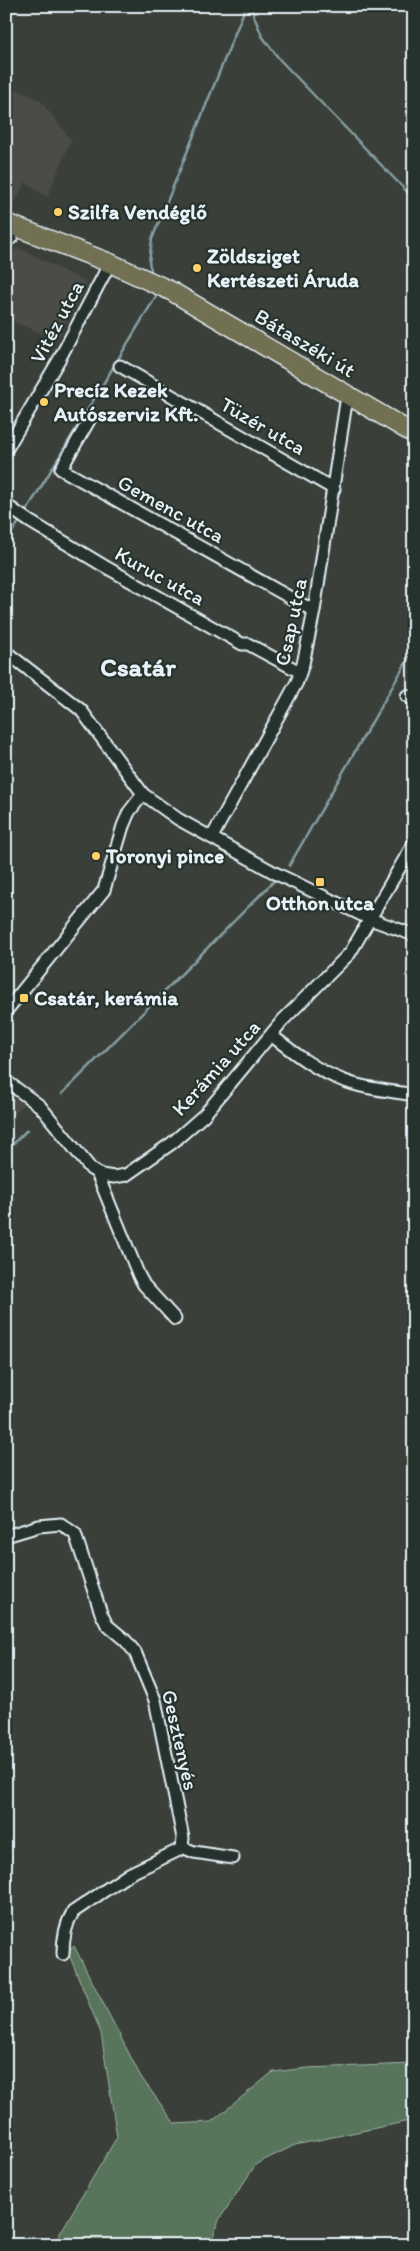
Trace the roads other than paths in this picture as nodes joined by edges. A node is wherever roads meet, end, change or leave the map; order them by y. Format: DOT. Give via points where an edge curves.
graph roads {
  1 [pos="8,234"];
  2 [pos="110,263"];
  3 [pos="120,366"];
  4 [pos="347,396"];
  5 [pos="91,417"];
  6 [pos="414,434"];
  7 [pos="6,450"];
  8 [pos="334,489"];
  9 [pos="6,505"];
  10 [pos="314,611"];
  11 [pos="8,658"];
  12 [pos="300,672"];
  13 [pos="143,794"];
  14 [pos="212,838"];
  15 [pos="414,843"];
  16 [pos="370,919"];
  17 [pos="414,935"];
  18 [pos="6,1011"];
  19 [pos="271,1035"];
  20 [pos="6,1080"];
  21 [pos="414,1095"];
  22 [pos="97,1173"];
  23 [pos="175,1319"];
  24 [pos="6,1536"];
  25 [pos="182,1847"];
  26 [pos="233,1858"];
  27 [pos="63,1954"];
  1 -- 2 [label="main road, Bátaszéki út"];
  2 -- 4 [label="main road, Bátaszéki út" via="145,277 189,301"];
  2 -- 7 [label="street, Vitéz utca"];
  3 -- 8 [label="street, Tüzér utca"];
  4 -- 6 [label="main road, Bátaszéki út"];
  4 -- 8 [label="street, Csap utca"];
  5 -- 10 [label="street, Gemenc utca" via="61,469"];
  8 -- 10 [label="street, Csap utca"];
  9 -- 12 [label="street, Kuruc utca" via="29,522 242,644 248,644"];
  10 -- 12 [label="street, Csap utca"];
  11 -- 13 [label="street" via="81,710"];
  12 -- 14 [label="street, Csap utca"];
  13 -- 14 [label="street"];
  13 -- 18 [label="street" via="124,826 104,890"];
  14 -- 16 [label="street"];
  15 -- 16 [label="street, Kerámia utca"];
  16 -- 17 [label="street"];
  16 -- 19 [label="street, Kerámia utca" via="350,953"];
  19 -- 21 [label="street" via="335,1078"];
  19 -- 22 [label="street, Kerámia utca" via="204,1114 172,1143 126,1174 114,1177"];
  20 -- 22 [label="street" via="40,1106"];
  22 -- 23 [label="street" via="139,1276"];
  24 -- 25 [label="street, Gesztenyés" via="39,1526 61,1524 75,1534 101,1613 107,1625 135,1652 155,1700 183,1838"];
  25 -- 26 [label="street"];
  25 -- 27 [label="street" via="129,1874 73,1912 67,1921"];
}
